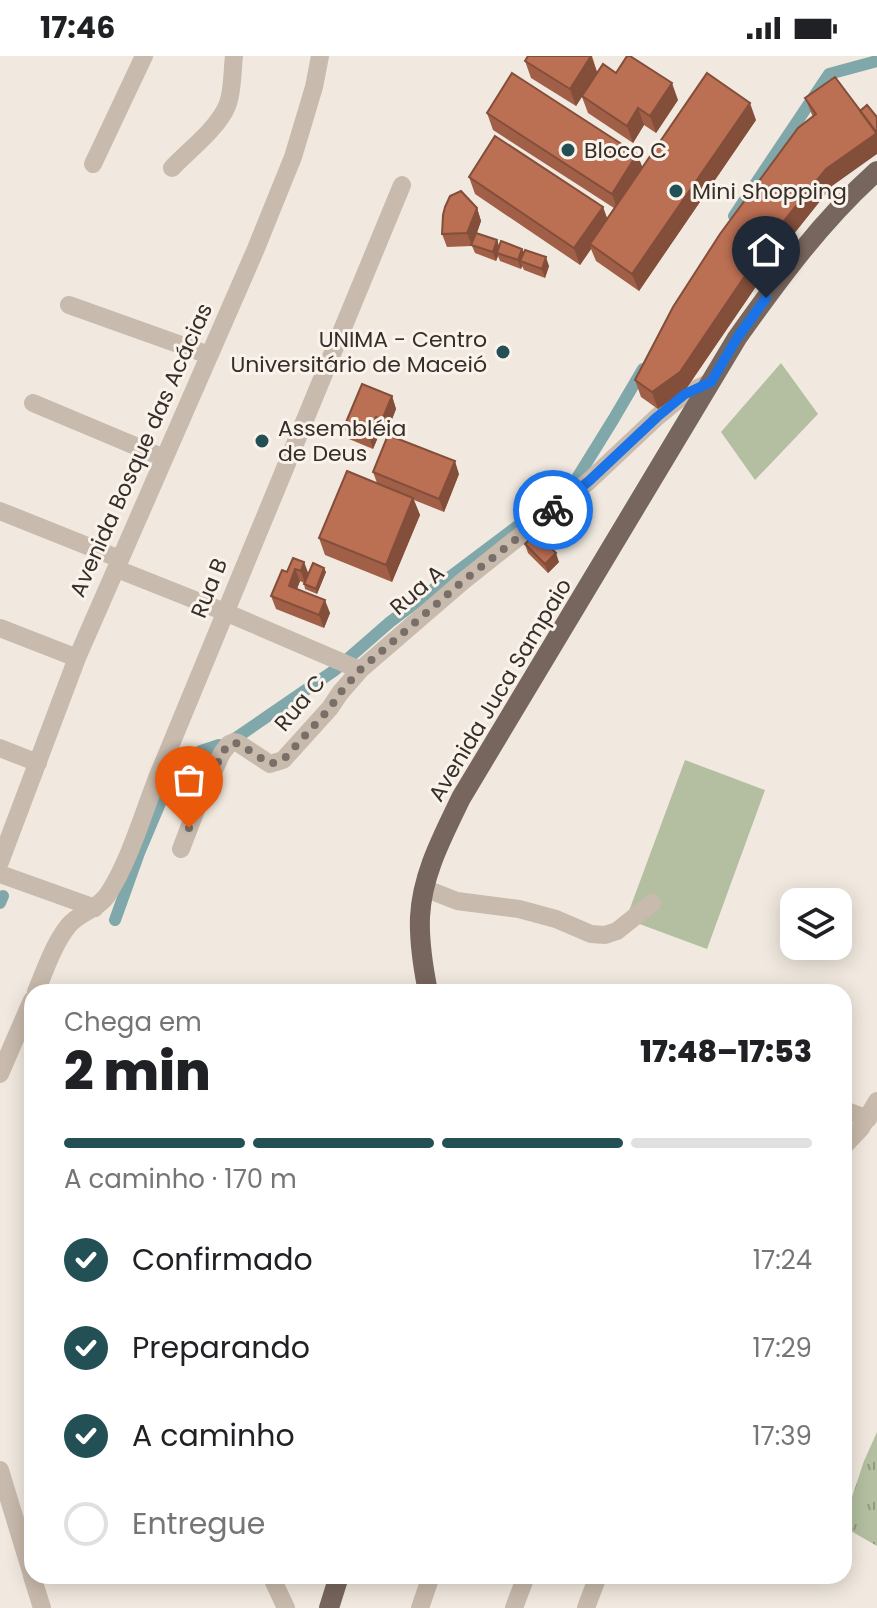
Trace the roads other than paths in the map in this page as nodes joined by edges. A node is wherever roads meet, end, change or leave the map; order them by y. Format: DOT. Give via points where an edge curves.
graph roads {
  1 [pos="144,56"];
  2 [pos="234,56"];
  3 [pos="320,56"];
  4 [pos="93,164"];
  5 [pos="172,168"];
  6 [pos="877,171"];
  7 [pos="402,185"];
  8 [pos="69,305"];
  9 [pos="209,355"];
  10 [pos="711,382"];
  11 [pos="33,403"];
  12 [pos="164,458"];
  13 [pos="0,511"];
  14 [pos="118,564"];
  15 [pos="225,612"];
  16 [pos="0,628"];
  17 [pos="77,658"];
  18 [pos="349,665"];
  19 [pos="0,748"];
  20 [pos="38,763"];
  21 [pos="181,849"];
  22 [pos="0,862"];
  23 [pos="0,874"];
  24 [pos="424,888"];
  25 [pos="652,903"];
  26 [pos="95,908"];
  27 [pos="39,984"];
  28 [pos="427,984"];
  29 [pos="24,1018"];
  30 [pos="0,1074"];
  31 [pos="877,1101"];
  32 [pos="852,1113"];
  33 [pos="868,1119"];
  34 [pos="852,1137"];
  35 [pos="0,1470"];
  36 [pos="24,1550"];
  37 [pos="34,1584"];
  38 [pos="275,1584"];
  39 [pos="336,1584"];
  40 [pos="428,1584"];
  41 [pos="523,1584"];
  42 [pos="595,1584"];
  43 [pos="42,1608"];
  44 [pos="286,1608"];
  45 [pos="329,1608"];
  46 [pos="420,1608"];
  47 [pos="514,1608"];
  48 [pos="586,1608"];
  1 -- 4 [label="street"];
  2 -- 5 [label="street" via="224,113"];
  3 -- 9 [label="street, Avenida Bosque das Acácias" via="293,157"];
  6 -- 10 [label="main road, Avenida Juca Sampaio" via="780,278"];
  7 -- 15 [label="street, Rua B"];
  8 -- 9 [label="street"];
  9 -- 12 [label="street, Avenida Bosque das Acácias"];
  10 -- 18 [label="street, Rua A" via="685,394 589,481"];
  10 -- 24 [label="main road, Avenida Juca Sampaio" via="461,798"];
  11 -- 12 [label="street"];
  12 -- 14 [label="street, Avenida Bosque das Acácias"];
  13 -- 14 [label="street"];
  14 -- 15 [label="street"];
  14 -- 17 [label="street, Avenida Bosque das Acácias"];
  15 -- 18 [label="street"];
  15 -- 26 [label="street, Rua B" via="131,846 107,896"];
  16 -- 17 [label="street"];
  17 -- 20 [label="street, Avenida Bosque das Acácias"];
  18 -- 21 [label="street, Rua C" via="330,708 278,763 270,764 238,743 229,744"];
  19 -- 20 [label="street"];
  20 -- 22 [label="street, Avenida Bosque das Acácias"];
  23 -- 26 [label="street"];
  24 -- 25 [label="street" via="457,901 556,919 591,934 617,931"];
  24 -- 28 [label="main road, Avenida Juca Sampaio" via="420,940"];
  26 -- 27 [label="street, Rua B" via="71,922"];
  29 -- 30 [label="street"];
  31 -- 33 [label="street"];
  32 -- 33 [label="street"];
  33 -- 34 [label="street"];
  35 -- 36 [label="street"];
  37 -- 43 [label="street"];
  38 -- 44 [label="street"];
  39 -- 45 [label="main road"];
  40 -- 46 [label="street"];
  41 -- 47 [label="street"];
  42 -- 48 [label="street"];
}
